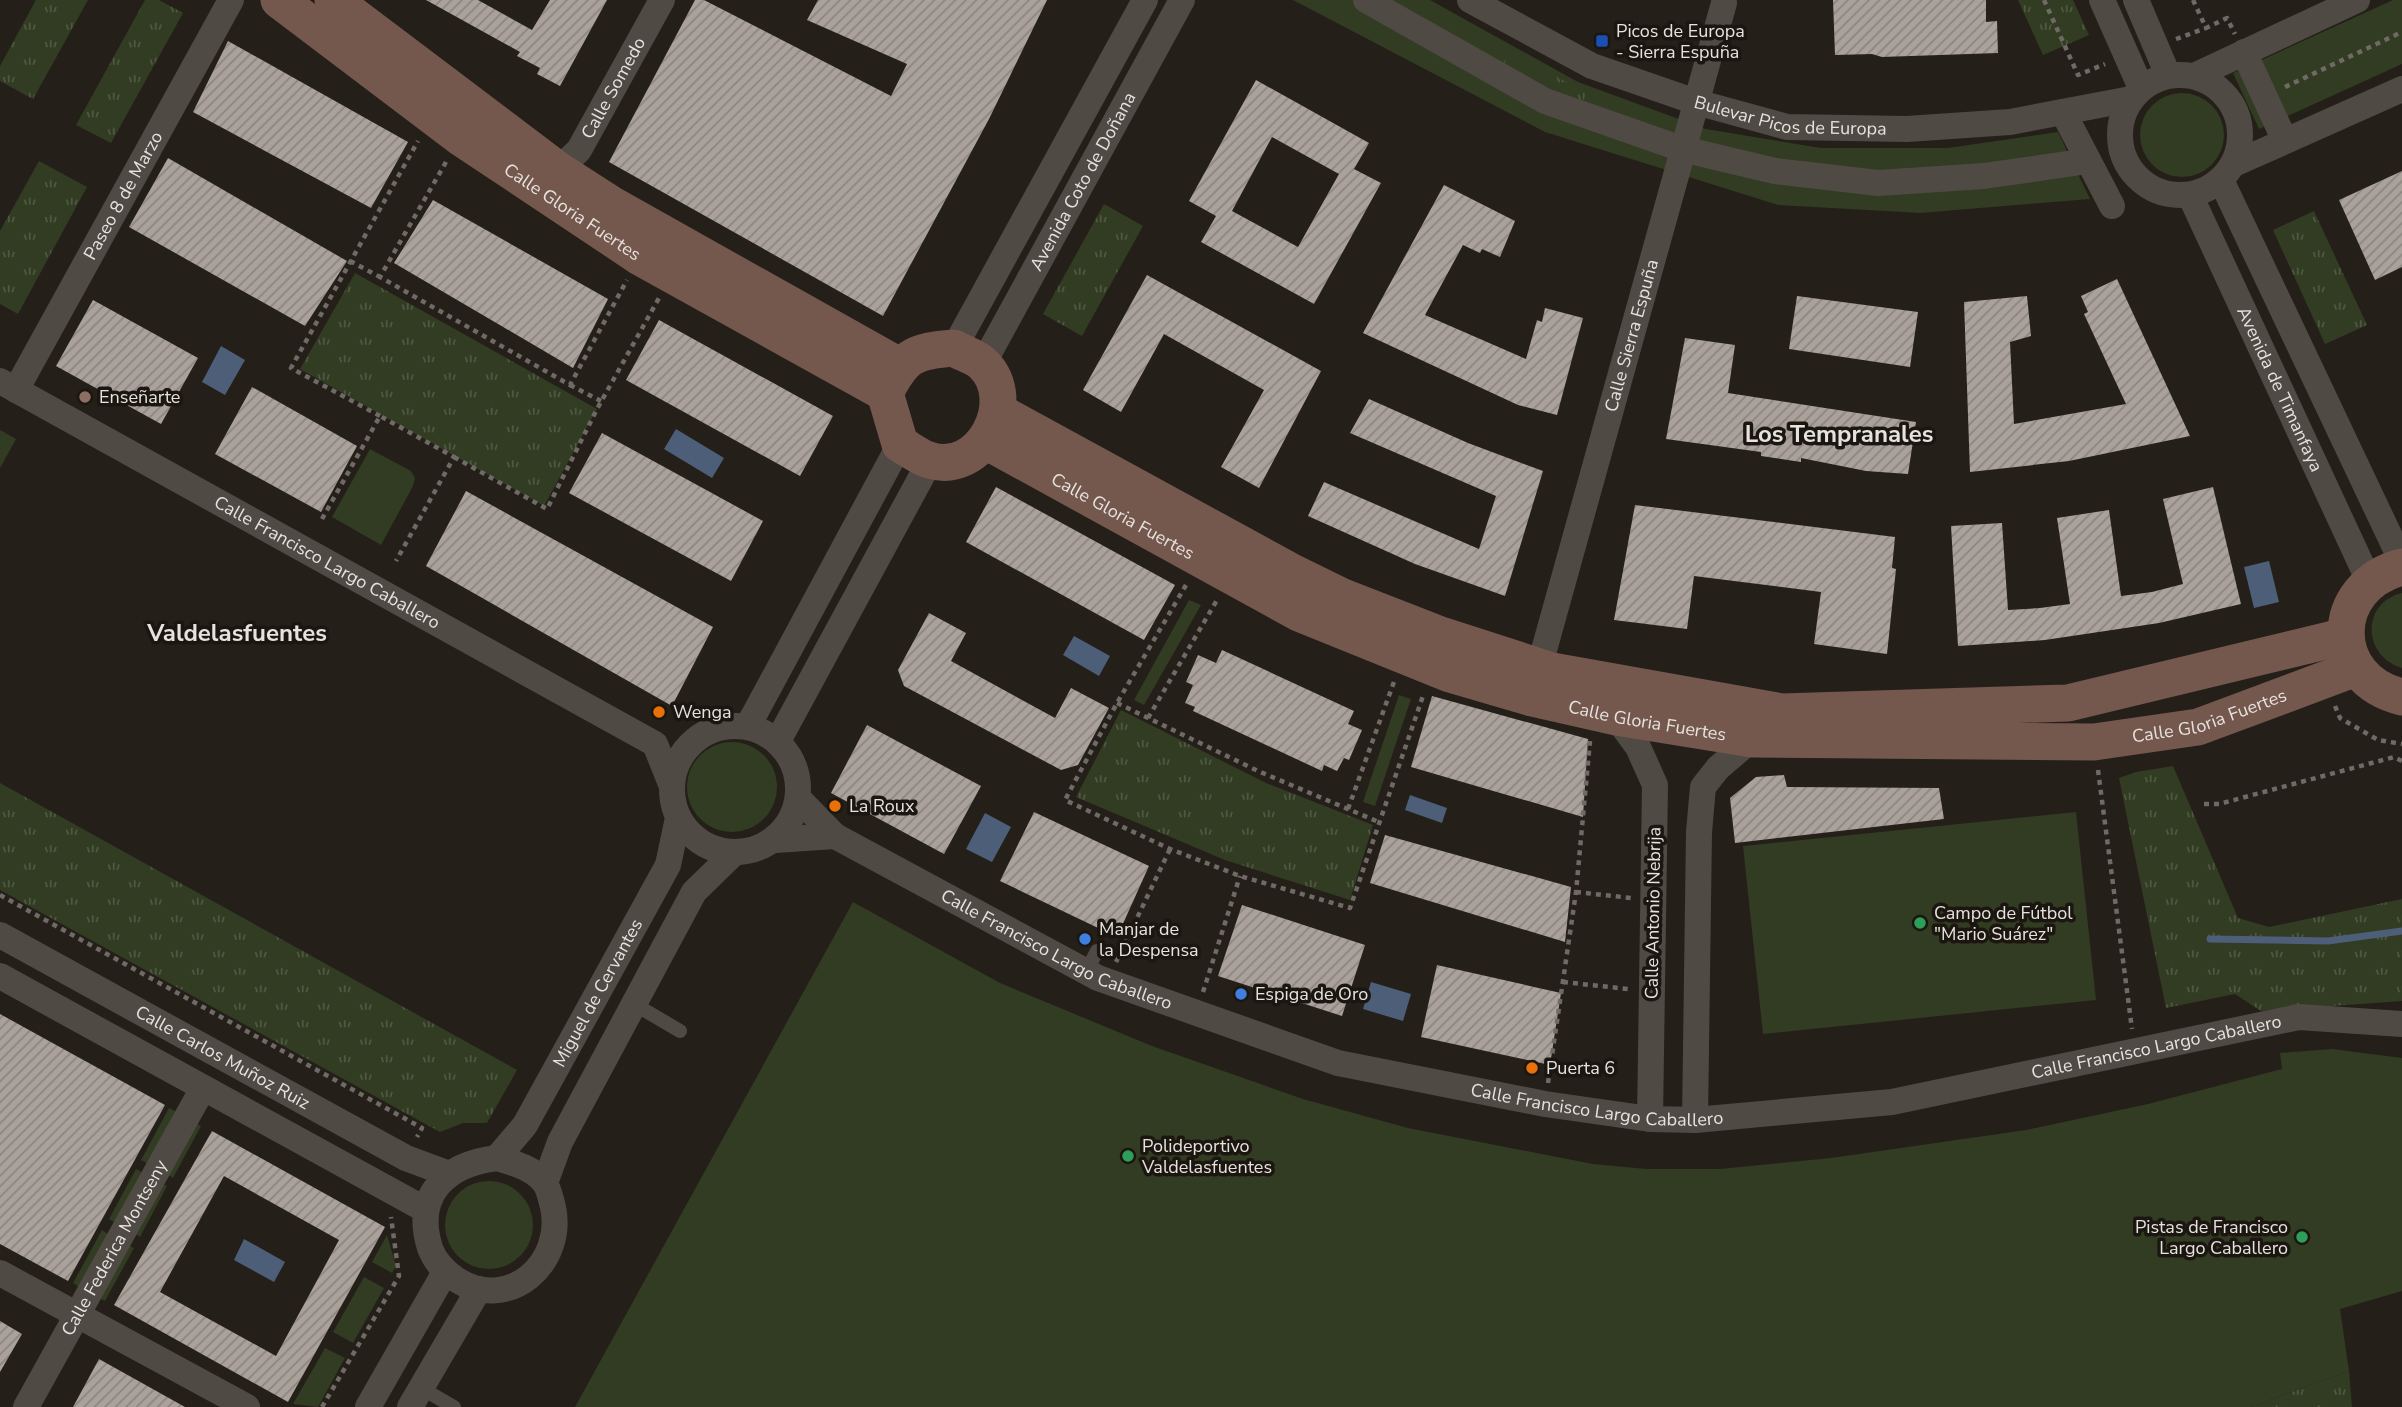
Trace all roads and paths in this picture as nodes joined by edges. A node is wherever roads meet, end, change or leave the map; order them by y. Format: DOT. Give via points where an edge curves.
graph roads {
  1 [pos="231,0"];
  2 [pos="279,0"];
  3 [pos="333,0"];
  4 [pos="662,0"];
  5 [pos="1145,0"];
  6 [pos="1182,0"];
  7 [pos="1366,0"];
  8 [pos="1470,0"];
  9 [pos="2044,0"];
  10 [pos="2102,0"];
  11 [pos="2136,0"];
  12 [pos="2193,0"];
  13 [pos="2357,0"];
  14 [pos="1724,3"];
  15 [pos="2402,32"];
  16 [pos="2244,52"];
  17 [pos="2078,75"];
  18 [pos="2181,75"];
  19 [pos="2402,89"];
  20 [pos="2136,93"];
  21 [pos="2265,96"];
  22 [pos="1696,102"];
  23 [pos="2063,112"];
  24 [pos="446,126"];
  25 [pos="2285,141"];
  26 [pos="1682,149"];
  27 [pos="2088,160"];
  28 [pos="572,168"];
  29 [pos="2227,172"];
  30 [pos="2190,195"];
  31 [pos="2112,206"];
  32 [pos="640,257"];
  33 [pos="350,261"];
  34 [pos="672,275"];
  35 [pos="380,277"];
  36 [pos="968,356"];
  37 [pos="892,379"];
  38 [pos="570,385"];
  39 [pos="8,386"];
  40 [pos="601,401"];
  41 [pos="380,416"];
  42 [pos="993,426"];
  43 [pos="915,452"];
  44 [pos="454,457"];
  45 [pos="322,519"];
  46 [pos="396,561"];
  47 [pos="2402,564"];
  48 [pos="2369,581"];
  49 [pos="1186,585"];
  50 [pos="1217,599"];
  51 [pos="2351,652"];
  52 [pos="1539,668"];
  53 [pos="1395,679"];
  54 [pos="1425,689"];
  55 [pos="2402,697"];
  56 [pos="1117,703"];
  57 [pos="1604,714"];
  58 [pos="1148,718"];
  59 [pos="748,726"];
  60 [pos="701,734"];
  61 [pos="1752,739"];
  62 [pos="778,741"];
  63 [pos="2094,742"];
  64 [pos="655,744"];
  65 [pos="2402,761"];
  66 [pos="671,784"];
  67 [pos="799,799"];
  68 [pos="2204,804"];
  69 [pos="1348,809"];
  70 [pos="678,818"];
  71 [pos="1381,823"];
  72 [pos="835,836"];
  73 [pos="775,840"];
  74 [pos="1170,849"];
  75 [pos="734,853"];
  76 [pos="1240,876"];
  77 [pos="1576,892"];
  78 [pos="0,895"];
  79 [pos="1652,900"];
  80 [pos="0,936"];
  81 [pos="1097,968"];
  82 [pos="0,976"];
  83 [pos="1563,982"];
  84 [pos="1651,992"];
  85 [pos="634,1004"];
  86 [pos="1196,1013"];
  87 [pos="2402,1024"];
  88 [pos="680,1031"];
  89 [pos="2135,1051"];
  90 [pos="203,1088"];
  91 [pos="1545,1104"];
  92 [pos="1650,1119"];
  93 [pos="1695,1121"];
  94 [pos="406,1158"];
  95 [pos="497,1158"];
  96 [pos="449,1174"];
  97 [pos="545,1183"];
  98 [pos="392,1192"];
  99 [pos="426,1210"];
  100 [pos="446,1272"];
  101 [pos="0,1273"];
  102 [pos="479,1289"];
  103 [pos="78,1313"];
  104 [pos="416,1398"];
  105 [pos="26,1407"];
  106 [pos="247,1407"];
  107 [pos="322,1407"];
  108 [pos="368,1407"];
  109 [pos="454,1407"];
  1 -- 39 [label="street, Paseo 8 de Marzo"];
  2 -- 24 [label="main road, Calle Gloria Fuertes"];
  3 -- 28 [label="main road, Calle Gloria Fuertes"];
  4 -- 28 [label="street, Calle Somedo"];
  5 -- 36 [label="street, Avenida Coto de Doñana"];
  6 -- 36 [label="street, Avenida Coto de Doñana"];
  7 -- 26 [label="street" via="1545,101"];
  8 -- 22 [label="street, Bulevar Picos de Europa" via="1591,66"];
  9 -- 17 [label="path"];
  10 -- 20 [label="street"];
  11 -- 18 [label="street"];
  12 -- 16 [label="path" via="2206,28 2227,18"];
  13 -- 16 [label="street"];
  14 -- 22 [label="street, Calle Sierra Espuña"];
  15 -- 21 [label="path"];
  16 -- 18 [label="street"];
  16 -- 21 [label="street"];
  18 -- 20 [label="street"];
  18 -- 29 [label="street" via="2229,99 2241,132"];
  19 -- 25 [label="street"];
  20 -- 23 [label="street, Bulevar Picos de Europa"];
  20 -- 30 [label="street" via="2119,134 2129,167 2161,192"];
  21 -- 25 [label="street"];
  22 -- 23 [label="street, Bulevar Picos de Europa" via="1787,127 1907,129 2010,122"];
  22 -- 26 [label="street, Calle Sierra Espuña"];
  23 -- 27 [label="street"];
  24 -- 32 [label="main road, Calle Gloria Fuertes"];
  24 -- 33 [label="path"];
  24 -- 35 [label="path"];
  25 -- 29 [label="street"];
  26 -- 27 [label="street" via="1775,171 1878,183 1984,176"];
  26 -- 52 [label="street, Calle Sierra Espuña"];
  27 -- 31 [label="street"];
  28 -- 37 [label="main road, Calle Gloria Fuertes" via="797,311"];
  29 -- 30 [label="street" via="2206,190"];
  29 -- 47 [label="street, Avenida de Timanfaya"];
  30 -- 48 [label="street, Avenida de Timanfaya"];
  32 -- 34 [label="main road, Calle Gloria Fuertes"];
  32 -- 38 [label="path"];
  33 -- 35 [label="path"];
  33 -- 41 [label="path" via="291,368"];
  34 -- 37 [label="main road, Calle Gloria Fuertes"];
  34 -- 40 [label="path"];
  35 -- 38 [label="path"];
  36 -- 37 [label="main road" via="922,350"];
  36 -- 42 [label="main road" via="998,390"];
  37 -- 43 [label="main road"];
  38 -- 40 [label="path"];
  39 -- 64 [label="street, Calle Francisco Largo Caballero"];
  40 -- 44 [label="path" via="547,509"];
  41 -- 44 [label="path"];
  41 -- 45 [label="path"];
  42 -- 43 [label="main road" via="957,460"];
  42 -- 52 [label="main road, Calle Gloria Fuertes" via="1343,597"];
  42 -- 57 [label="main road, Calle Gloria Fuertes" via="1298,612 1450,674"];
  43 -- 59 [label="street"];
  43 -- 62 [label="street"];
  44 -- 46 [label="path"];
  47 -- 48 [label="main road"];
  48 -- 51 [label="main road" via="2347,615"];
  49 -- 56 [label="path"];
  50 -- 58 [label="path"];
  51 -- 52 [label="main road, Calle Gloria Fuertes" via="2068,703 1782,712"];
  51 -- 55 [label="main road" via="2383,692"];
  51 -- 63 [label="main road, Calle Gloria Fuertes" via="2198,727"];
  53 -- 69 [label="path"];
  54 -- 71 [label="path"];
  56 -- 58 [label="path"];
  56 -- 74 [label="path" via="1065,800"];
  57 -- 61 [label="main road, Calle Gloria Fuertes"];
  57 -- 77 [label="path"];
  57 -- 79 [label="street, Calle Antonio Nebrija" via="1638,747 1655,785"];
  58 -- 69 [label="path"];
  59 -- 60 [label="street" via="726,726"];
  59 -- 62 [label="street"];
  60 -- 64 [label="street"];
  60 -- 66 [label="street" via="680,756"];
  61 -- 63 [label="main road, Calle Gloria Fuertes"];
  61 -- 93 [label="street" via="1703,787"];
  62 -- 67 [label="street" via="794,764"];
  63 -- 89 [label="path"];
  64 -- 66 [label="street"];
  65 -- 68 [label="path" via="2394,757"];
  66 -- 70 [label="street"];
  67 -- 72 [label="street, Calle Francisco Largo Caballero"];
  67 -- 73 [label="street" via="790,823"];
  69 -- 71 [label="path"];
  70 -- 75 [label="street" via="701,843"];
  70 -- 95 [label="street, Miguel de Cervantes" via="668,865 525,1125"];
  71 -- 76 [label="path" via="1350,908"];
  72 -- 73 [label="street"];
  72 -- 81 [label="street, Calle Francisco Largo Caballero"];
  73 -- 75 [label="street"];
  74 -- 76 [label="path"];
  74 -- 81 [label="path"];
  75 -- 85 [label="street, Miguel de Cervantes" via="694,892"];
  76 -- 86 [label="path"];
  77 -- 79 [label="path"];
  77 -- 83 [label="path"];
  78 -- 94 [label="path" via="422,1128"];
  79 -- 84 [label="street, Calle Antonio Nebrija"];
  80 -- 94 [label="street, Calle Carlos Muñoz Ruiz"];
  81 -- 86 [label="street, Calle Francisco Largo Caballero"];
  82 -- 90 [label="street, Calle Carlos Muñoz Ruiz"];
  83 -- 84 [label="path"];
  83 -- 91 [label="path"];
  84 -- 92 [label="street, Calle Antonio Nebrija"];
  85 -- 88 [label="lane"];
  85 -- 97 [label="street, Miguel de Cervantes" via="560,1142"];
  86 -- 91 [label="street, Calle Francisco Largo Caballero" via="1338,1063"];
  87 -- 89 [label="street, Calle Francisco Largo Caballero" via="2299,1017"];
  89 -- 93 [label="street, Calle Francisco Largo Caballero" via="1892,1102"];
  90 -- 98 [label="street, Calle Carlos Muñoz Ruiz"];
  90 -- 103 [label="street, Calle Federica Montseny"];
  91 -- 92 [label="street, Calle Francisco Largo Caballero"];
  92 -- 93 [label="street, Calle Francisco Largo Caballero"];
  94 -- 96 [label="street, Calle Carlos Muñoz Ruiz"];
  95 -- 96 [label="street" via="464,1164"];
  95 -- 97 [label="street" via="524,1167"];
  96 -- 99 [label="street"];
  97 -- 102 [label="street" via="556,1223 549,1254 536,1272 517,1285"];
  98 -- 99 [label="street, Calle Carlos Muñoz Ruiz"];
  98 -- 107 [label="path" via="391,1233 399,1276"];
  99 -- 100 [label="street" via="425,1233 432,1254"];
  100 -- 102 [label="street"];
  100 -- 108 [label="street"];
  101 -- 103 [label="street"];
  102 -- 104 [label="street"];
  103 -- 105 [label="street, Calle Federica Montseny"];
  103 -- 106 [label="street"];
  104 -- 109 [label="lane"];
}
